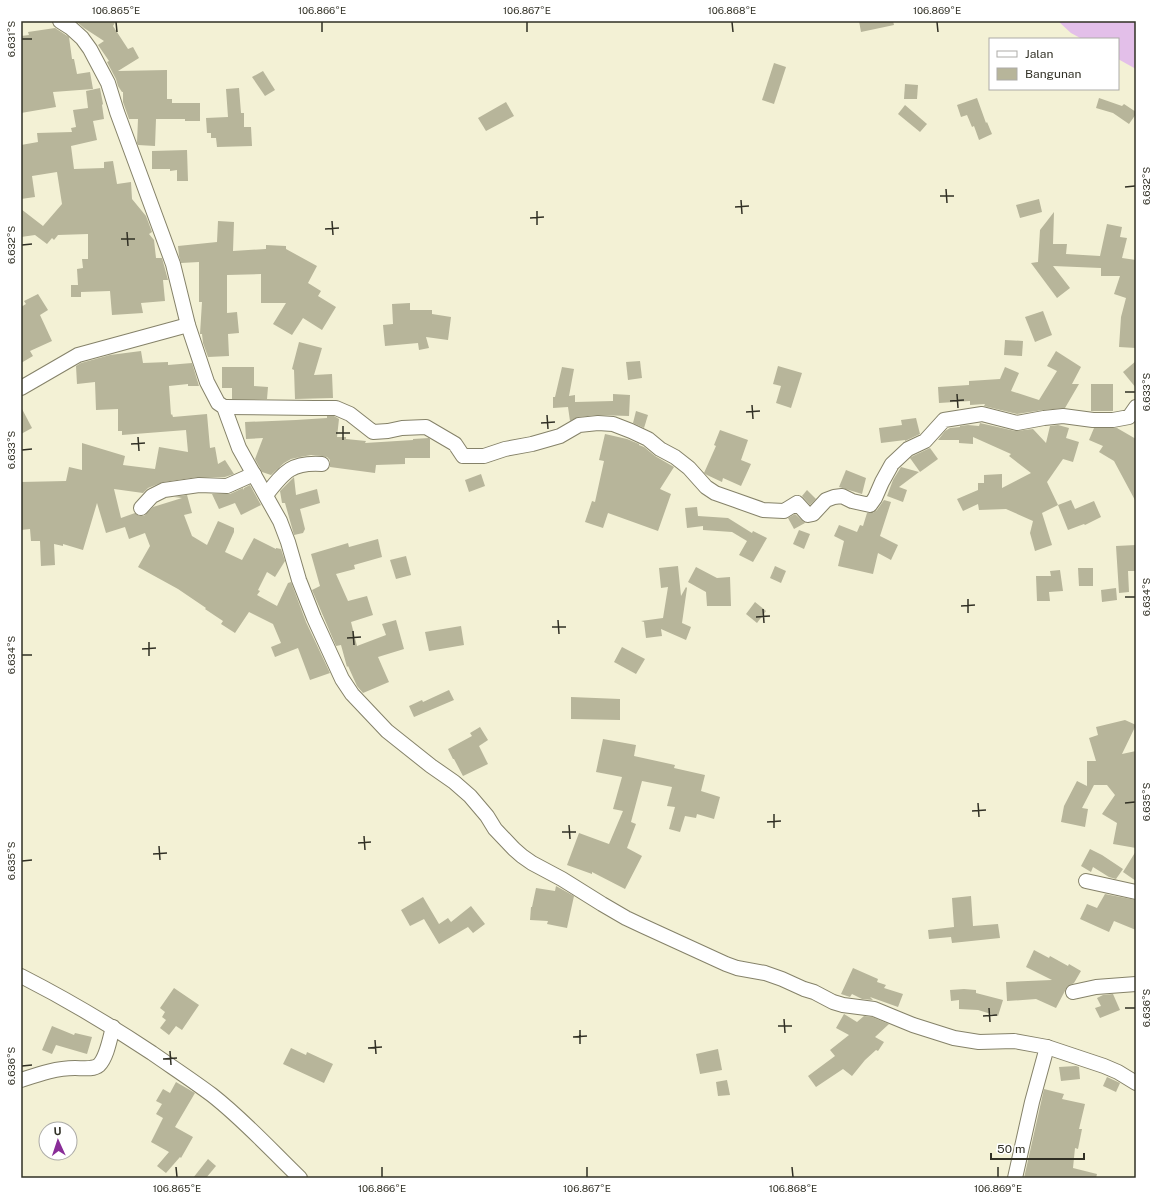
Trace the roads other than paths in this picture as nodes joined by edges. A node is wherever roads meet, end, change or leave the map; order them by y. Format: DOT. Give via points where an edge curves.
graph roads {
  1 [pos="60,21"];
  2 [pos="188,325"];
  3 [pos="21,388"];
  4 [pos="224,407"];
  5 [pos="1136,407"];
  6 [pos="322,464"];
  7 [pos="254,474"];
  8 [pos="266,495"];
  9 [pos="141,508"];
  10 [pos="1086,881"];
  11 [pos="1136,892"];
  12 [pos="21,976"];
  13 [pos="1136,984"];
  14 [pos="1073,992"];
  15 [pos="113,1027"];
  16 [pos="1048,1047"];
  17 [pos="21,1080"];
  18 [pos="1136,1083"];
  19 [pos="285,1172"];
  20 [pos="300,1178"];
  21 [pos="1015,1178"];
  1 -- 2 [label="street" via="82,38 108,83 173,264"];
  2 -- 3 [label="street" via="78,355"];
  2 -- 4 [label="street" via="207,382 218,404"];
  4 -- 5 [label="street" via="336,408 350,414 373,432 426,427 455,444 463,456 484,456 532,444 560,436 578,425 613,424 648,439 675,457 715,494 763,510 784,511 797,503 808,515 813,514 826,500 834,497 842,496 870,505 892,464 908,449 925,441 944,420 982,414 1017,423 1063,416 1113,420 1129,417"];
  4 -- 7 [label="street" via="239,448"];
  6 -- 8 [label="street" via="294,466"];
  7 -- 8 [label="street"];
  7 -- 9 [label="street" via="227,486 199,485 164,490 152,496"];
  8 -- 16 [label="street" via="280,521 314,618 352,694 387,731 470,796 495,829 532,863 643,926 731,966 773,976 833,1002 874,1009 954,1038 979,1042 1014,1041"];
  10 -- 11 [label="street"];
  12 -- 15 [label="street"];
  13 -- 14 [label="street" via="1096,987"];
  15 -- 17 [label="street" via="104,1059 97,1066 54,1070"];
  15 -- 19 [label="street" via="213,1096 246,1124"];
  16 -- 18 [label="street" via="1104,1066"];
  16 -- 21 [label="street" via="1032,1102"];
  19 -- 20 [label="street"];
}
